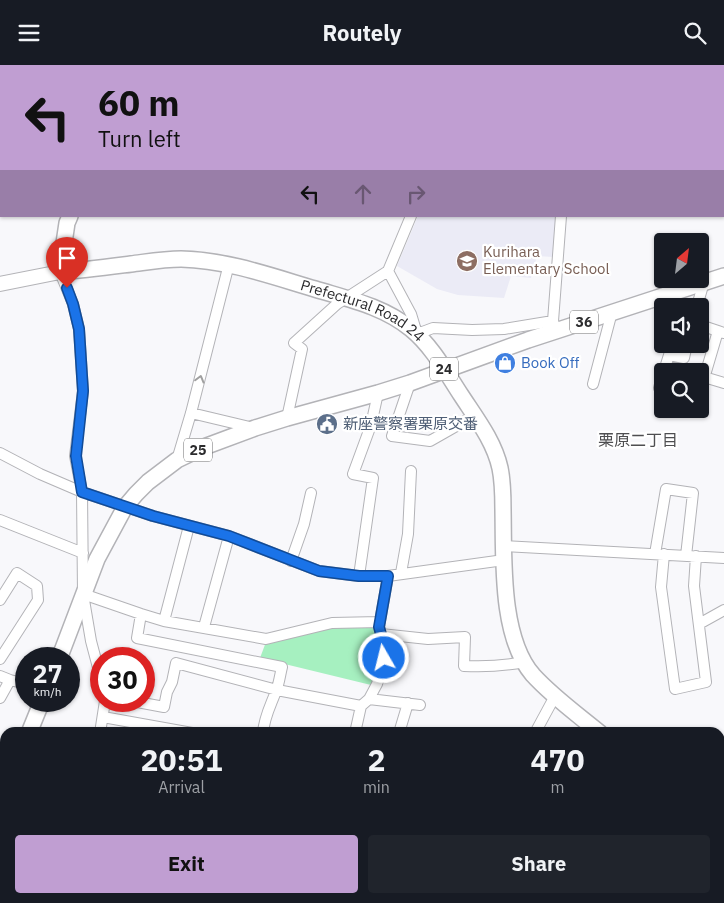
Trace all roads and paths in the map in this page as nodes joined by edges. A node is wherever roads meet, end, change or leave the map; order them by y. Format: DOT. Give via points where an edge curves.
graph roads {
  1 [pos="70,217"];
  2 [pos="411,217"];
  3 [pos="562,217"];
  4 [pos="229,265"];
  5 [pos="388,271"];
  6 [pos="60,272"];
  7 [pos="724,276"];
  8 [pos="709,281"];
  9 [pos="0,284"];
  10 [pos="688,288"];
  11 [pos="347,299"];
  12 [pos="612,312"];
  13 [pos="554,326"];
  14 [pos="709,328"];
  15 [pos="721,332"];
  16 [pos="417,334"];
  17 [pos="685,353"];
  18 [pos="666,363"];
  19 [pos="709,364"];
  20 [pos="445,370"];
  21 [pos="709,378"];
  22 [pos="410,383"];
  23 [pos="724,383"];
  24 [pos="593,384"];
  25 [pos="378,393"];
  26 [pos="191,413"];
  27 [pos="474,416"];
  28 [pos="287,418"];
  29 [pos="256,428"];
  30 [pos="0,453"];
  31 [pos="177,460"];
  32 [pos="411,471"];
  33 [pos="82,492"];
  34 [pos="311,493"];
  35 [pos="125,507"];
  36 [pos="0,520"];
  37 [pos="189,526"];
  38 [pos="229,536"];
  39 [pos="83,553"];
  40 [pos="504,553"];
  41 [pos="660,554"];
  42 [pos="691,556"];
  43 [pos="724,558"];
  44 [pos="291,561"];
  45 [pos="402,573"];
  46 [pos="359,576"];
  47 [pos="388,576"];
  48 [pos="83,594"];
  49 [pos="0,600"];
  50 [pos="724,610"];
  51 [pos="141,614"];
  52 [pos="164,621"];
  53 [pos="380,622"];
  54 [pos="699,624"];
  55 [pos="204,627"];
  56 [pos="381,634"];
  57 [pos="63,647"];
  58 [pos="93,647"];
  59 [pos="0,659"];
  60 [pos="524,662"];
  61 [pos="5,678"];
  62 [pos="277,690"];
  63 [pos="555,696"];
  64 [pos="0,699"];
  65 [pos="365,702"];
  66 [pos="408,703"];
  67 [pos="155,705"];
  68 [pos="420,705"];
  69 [pos="38,712"];
  70 [pos="104,712"];
  71 [pos="103,717"];
  72 [pos="31,727"];
  73 [pos="101,727"];
  74 [pos="159,727"];
  75 [pos="263,727"];
  76 [pos="356,727"];
  77 [pos="401,727"];
  78 [pos="538,727"];
  79 [pos="593,727"];
  1 -- 6 [label="main road" via="58,261"];
  2 -- 5 [label="street"];
  3 -- 13 [label="street"];
  4 -- 6 [label="main road, Prefectural Road 24 / 24" via="179,259"];
  4 -- 11 [label="main road, Prefectural Road 24 / 24"];
  26 -- 4 [label="street, one-way"];
  5 -- 11 [label="street"];
  5 -- 16 [label="street" via="411,314"];
  6 -- 9 [label="main road"];
  6 -- 33 [label="street" via="79,329 83,391 76,456"];
  7 -- 8 [label="main road, 36"];
  10 -- 12 [label="main road, 36"];
  11 -- 16 [label="main road, Prefectural Road 24 / 24" via="380,309"];
  11 -- 28 [label="street" via="337,304 294,343 302,349"];
  12 -- 13 [label="main road, 36"];
  12 -- 24 [label="street"];
  13 -- 16 [label="street" via="472,330 433,328"];
  13 -- 20 [label="main road, 36"];
  14 -- 15 [label="street"];
  15 -- 19 [label="street"];
  16 -- 20 [label="main road, Prefectural Road 24 / 24"];
  17 -- 18 [label="street" via="684,358 669,355"];
  20 -- 22 [label="main road, 25"];
  20 -- 27 [label="main road, Prefectural Road 24 / 24"];
  21 -- 23 [label="street"];
  22 -- 25 [label="main road, 25"];
  22 -- 27 [label="street" via="392,435 430,441"];
  25 -- 28 [label="main road, 25"];
  25 -- 46 [label="street" via="371,425 353,474 373,478"];
  26 -- 29 [label="street"];
  26 -- 31 [label="street"];
  27 -- 40 [label="main road, Prefectural Road 24 / 24" via="492,444 500,470"];
  28 -- 29 [label="main road, 25"];
  29 -- 31 [label="main road, 25"];
  30 -- 33 [label="street"];
  31 -- 35 [label="main road, 25" via="148,482"];
  32 -- 45 [label="street" via="408,535"];
  33 -- 35 [label="street"];
  33 -- 39 [label="street"];
  34 -- 44 [label="street"];
  35 -- 37 [label="street"];
  35 -- 48 [label="main road, 25" via="104,544"];
  36 -- 39 [label="street"];
  37 -- 38 [label="street"];
  37 -- 52 [label="street"];
  38 -- 44 [label="street"];
  38 -- 55 [label="street"];
  39 -- 48 [label="street"];
  40 -- 41 [label="street"];
  40 -- 45 [label="street"];
  40 -- 60 [label="main road, Prefectural Road 24 / 24" via="510,624"];
  41 -- 42 [label="street"];
  41 -- 42 [label="street" via="666,489 693,493"];
  41 -- 54 [label="street" via="674,689 706,682"];
  42 -- 43 [label="street"];
  42 -- 54 [label="street"];
  44 -- 46 [label="street" via="319,571"];
  45 -- 47 [label="street"];
  46 -- 47 [label="street"];
  47 -- 53 [label="street"];
  48 -- 51 [label="street"];
  48 -- 57 [label="main road, 25"];
  48 -- 58 [label="street"];
  49 -- 59 [label="street" via="17,573 37,586 38,600"];
  50 -- 54 [label="street"];
  51 -- 52 [label="street"];
  51 -- 62 [label="street" via="137,638 282,667"];
  52 -- 55 [label="street"];
  53 -- 55 [label="street" via="332,623 266,639"];
  53 -- 56 [label="street"];
  56 -- 60 [label="street" via="428,639 465,637 464,666"];
  56 -- 65 [label="street" via="384,658 377,684"];
  60 -- 63 [label="main road, Prefectural Road 24 / 24"];
  61 -- 64 [label="street"];
  62 -- 65 [label="street"];
  62 -- 67 [label="street" via="176,663 164,707"];
  62 -- 75 [label="street"];
  63 -- 78 [label="street"];
  63 -- 79 [label="main road, Prefectural Road 24 / 24"];
  65 -- 66 [label="street"];
  65 -- 76 [label="street"];
  66 -- 68 [label="street"];
  66 -- 77 [label="street"];
  69 -- 72 [label="main road"];
  70 -- 71 [label="street"];
  71 -- 73 [label="street"];
  71 -- 74 [label="street"];
}
